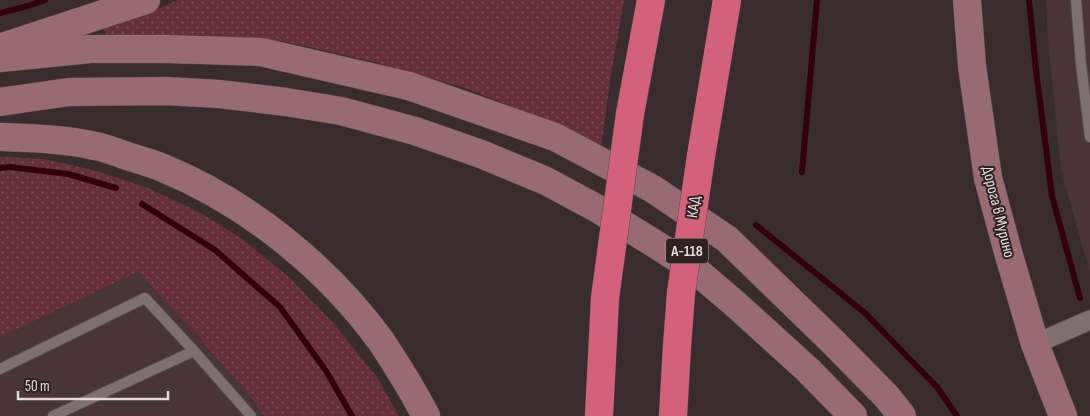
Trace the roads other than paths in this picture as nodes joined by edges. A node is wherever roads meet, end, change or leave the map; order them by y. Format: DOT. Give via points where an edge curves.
graph roads {
  1 [pos="146,0"];
  2 [pos="651,0"];
  3 [pos="727,0"];
  4 [pos="967,0"];
  5 [pos="1076,0"];
  6 [pos="0,48"];
  7 [pos="0,58"];
  8 [pos="0,102"];
  9 [pos="0,137"];
  10 [pos="1090,137"];
  11 [pos="1090,320"];
  12 [pos="1035,344"];
  13 [pos="194,351"];
  14 [pos="0,369"];
  15 [pos="53,416"];
  16 [pos="251,416"];
  17 [pos="426,416"];
  18 [pos="599,416"];
  19 [pos="672,416"];
  20 [pos="853,416"];
  21 [pos="902,416"];
  22 [pos="1063,416"];
  1 -- 6 [label="main road"];
  2 -- 18 [label="highway, bridge" via="630,114 605,298"];
  3 -- 19 [label="highway, КАД / А-118, bridge" via="681,293"];
  4 -- 12 [label="main road, Дорога в Мурино" via="972,66 988,178"];
  5 -- 10 [label="lane" via="1080,64"];
  7 -- 21 [label="main road" via="90,49 260,52 409,86 555,137 653,189 728,239 834,343"];
  8 -- 20 [label="main road" via="69,92 219,94 341,111 415,131 480,154 546,181 694,269 808,370"];
  9 -- 17 [label="main road" via="94,146 162,167 242,209 323,275 355,310 381,342"];
  11 -- 12 [label="street"];
  12 -- 22 [label="main road, Дорога в Мурино"];
  13 -- 14 [label="lane" via="145,298"];
  13 -- 15 [label="lane"];
  13 -- 16 [label="lane"];
}
